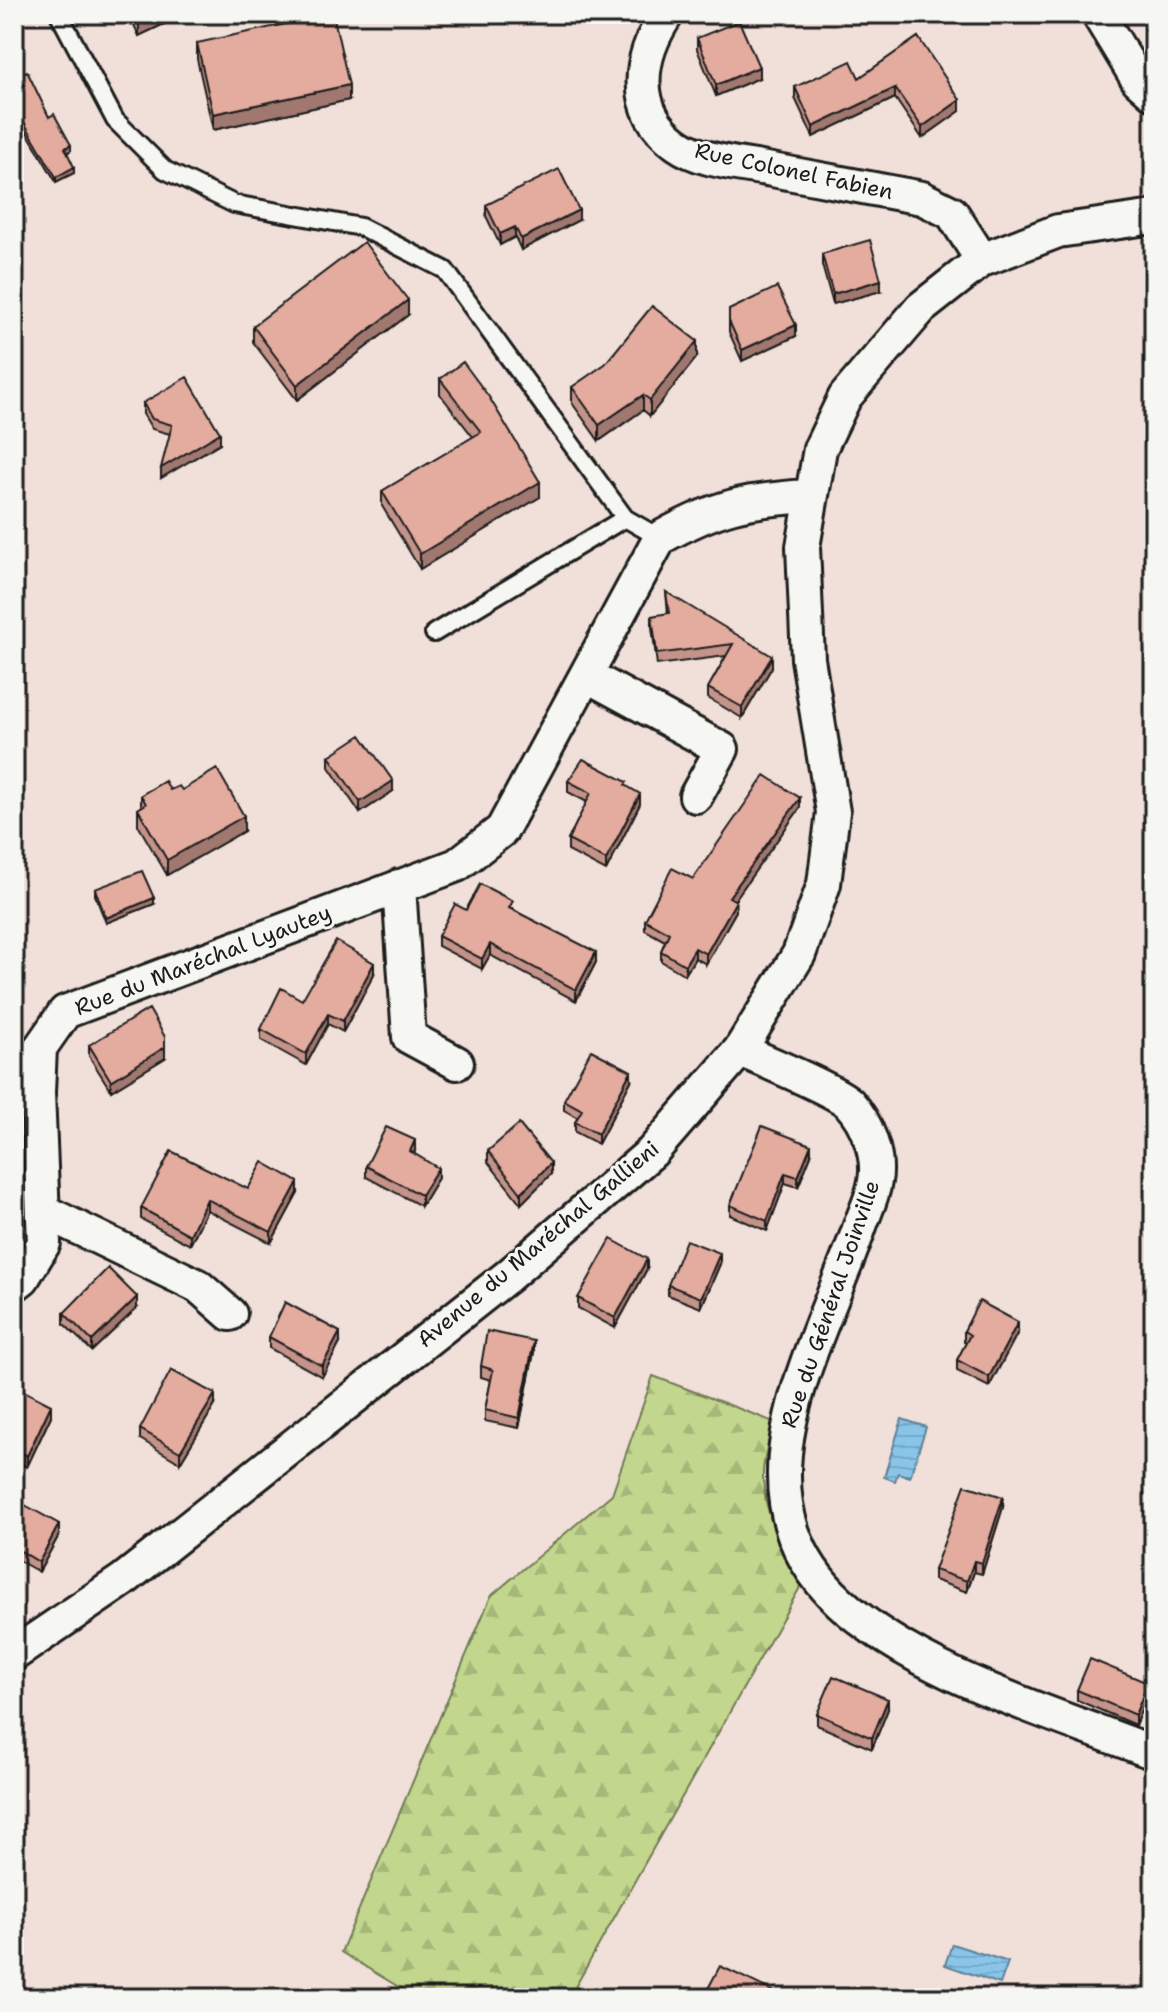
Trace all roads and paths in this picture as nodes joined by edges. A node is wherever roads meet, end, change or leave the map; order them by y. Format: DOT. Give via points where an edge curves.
graph roads {
  1 [pos="59,14"];
  2 [pos="667,14"];
  3 [pos="1098,14"];
  4 [pos="1154,94"];
  5 [pos="1154,217"];
  6 [pos="982,260"];
  7 [pos="809,496"];
  8 [pos="625,518"];
  9 [pos="660,538"];
  10 [pos="434,633"];
  11 [pos="586,675"];
  12 [pos="696,796"];
  13 [pos="399,886"];
  14 [pos="740,1050"];
  15 [pos="457,1063"];
  16 [pos="43,1211"];
  17 [pos="14,1285"];
  18 [pos="230,1314"];
  19 [pos="14,1654"];
  20 [pos="1154,1753"];
  1 -- 8 [label="lane" via="115,120 165,170 234,204 361,227 445,270"];
  2 -- 6 [label="street, Rue Colonel Fabien" via="642,68 644,94 656,123 678,145 719,160 922,198 952,213"];
  3 -- 4 [label="street" via="1138,80"];
  5 -- 6 [label="street, Avenue du Maréchal Gallieni" via="1058,231"];
  6 -- 7 [label="street, Avenue du Maréchal Gallieni" via="921,308 845,397 820,449"];
  7 -- 9 [label="street" via="749,499 697,517"];
  7 -- 14 [label="street, Avenue du Maréchal Gallieni" via="803,547 808,659 833,812 824,884 799,954"];
  8 -- 9 [label="lane"];
  8 -- 10 [label="lane"];
  9 -- 11 [label="street, Rue du Maréchal Lyautey"];
  11 -- 12 [label="street" via="722,749"];
  11 -- 13 [label="street, Rue du Maréchal Lyautey" via="502,830 457,865"];
  13 -- 15 [label="street" via="409,1037"];
  13 -- 16 [label="street, Rue du Maréchal Lyautey" via="65,1012 40,1048"];
  14 -- 19 [label="street, Avenue du Maréchal Gallieni" via="652,1152 508,1276 123,1580"];
  14 -- 20 [label="street, Rue du Général Joinville" via="847,1101 869,1131 876,1178 806,1362 784,1441 785,1502 805,1562 839,1602 896,1646"];
  16 -- 17 [label="street, Rue du Maréchal Lyautey" via="44,1243"];
  16 -- 18 [label="street" via="198,1286"];
}
